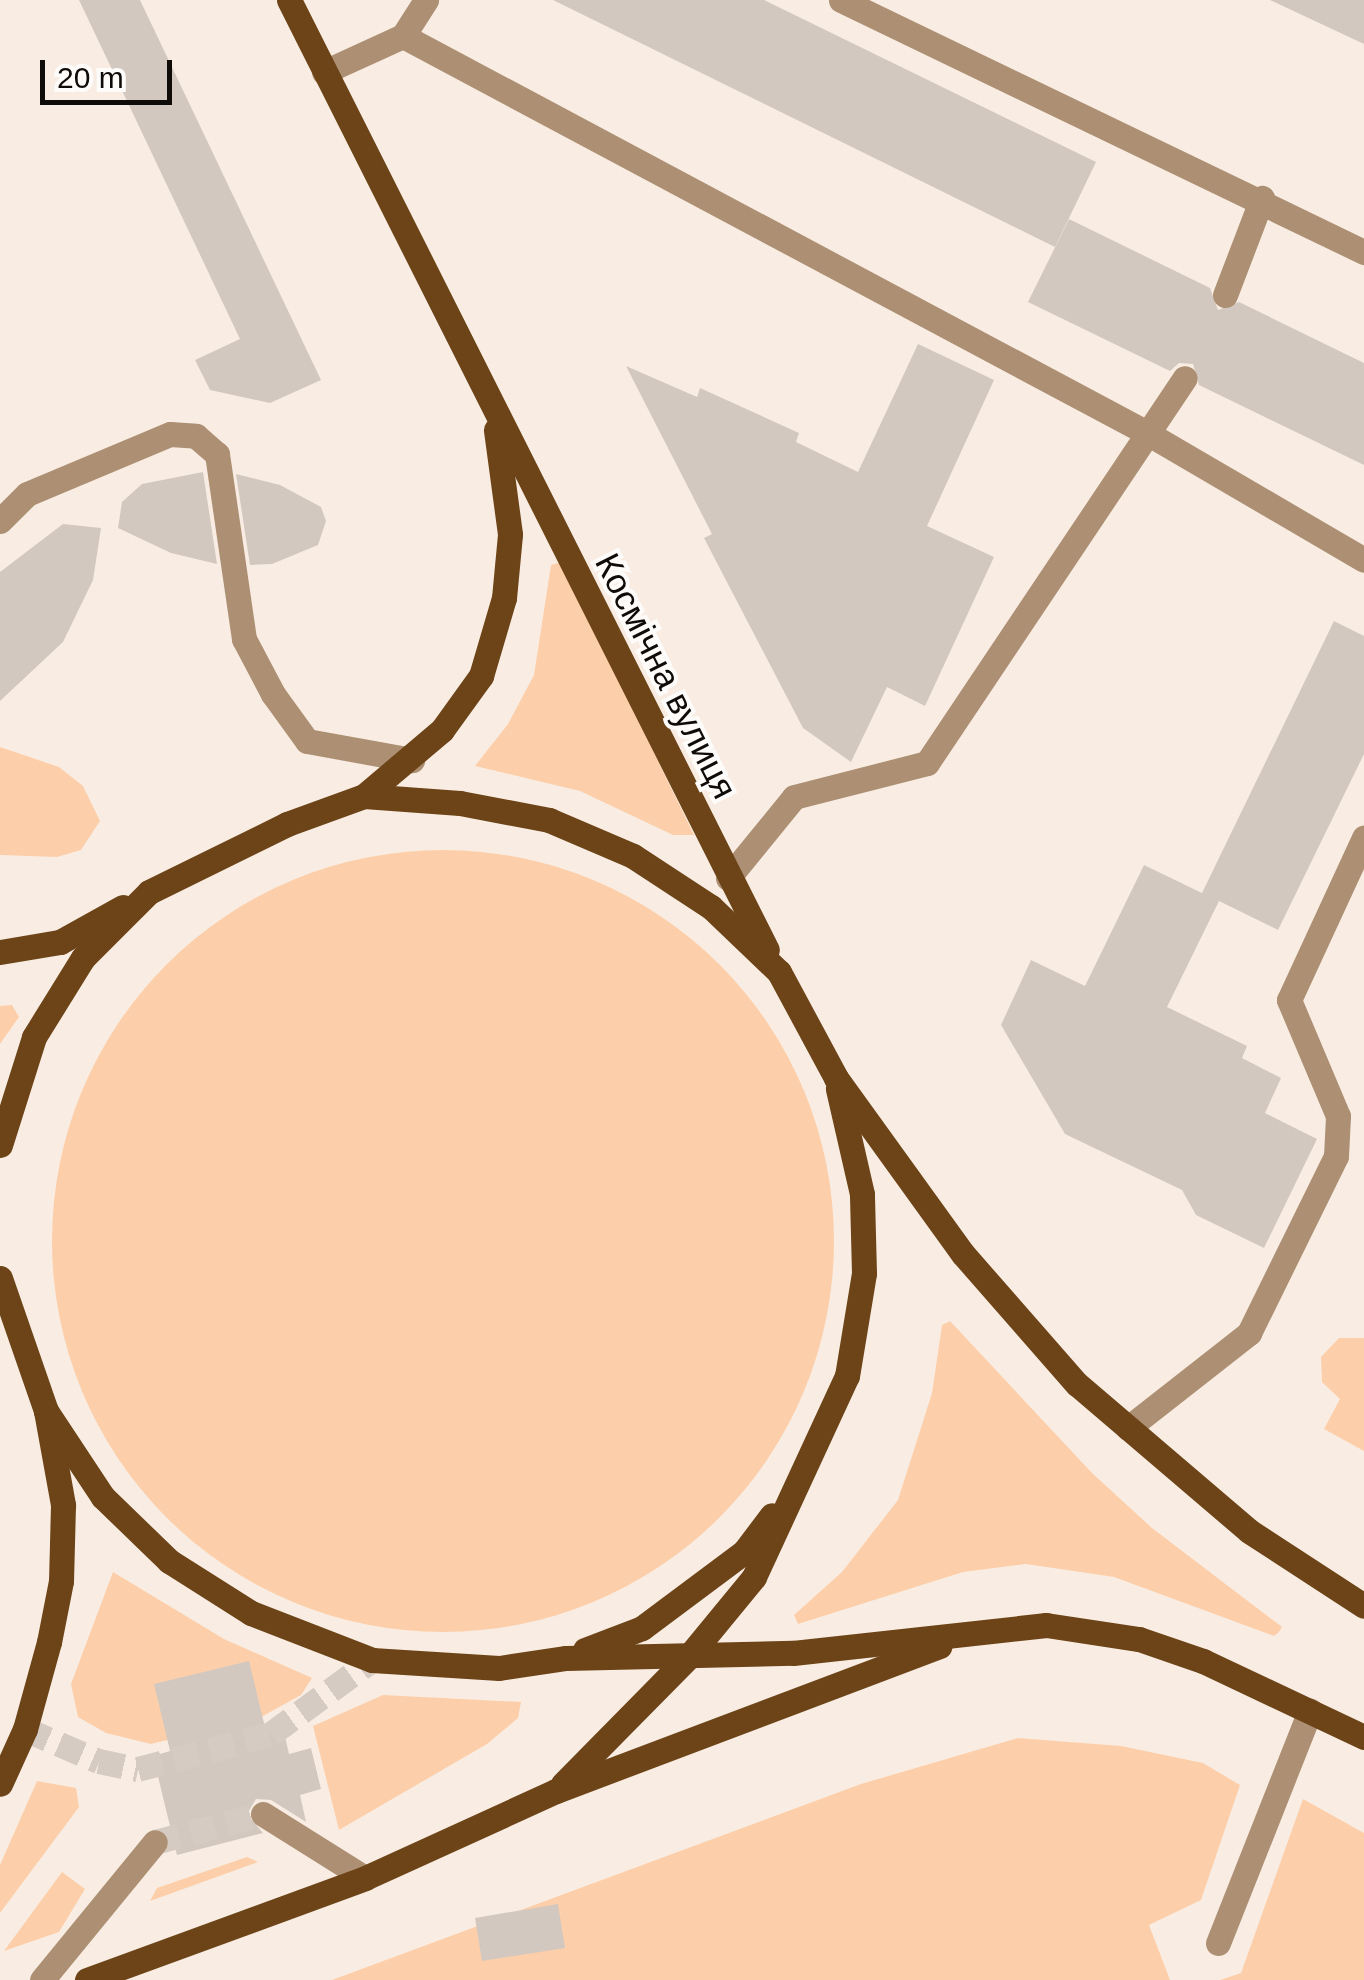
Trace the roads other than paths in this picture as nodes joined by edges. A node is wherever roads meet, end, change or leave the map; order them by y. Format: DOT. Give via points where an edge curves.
graph roads {
  1 [pos="289,0"];
  2 [pos="426,0"];
  3 [pos="841,0"];
  4 [pos="404,36"];
  5 [pos="324,72"];
  6 [pos="1262,198"];
  7 [pos="1364,252"];
  8 [pos="1226,296"];
  9 [pos="1185,378"];
  10 [pos="494,410"];
  11 [pos="1147,433"];
  12 [pos="0,520"];
  13 [pos="1364,560"];
  14 [pos="412,760"];
  15 [pos="364,796"];
  16 [pos="1364,838"];
  17 [pos="728,878"];
  18 [pos="149,892"];
  19 [pos="0,952"];
  20 [pos="779,972"];
  21 [pos="836,1078"];
  22 [pos="0,1145"];
  23 [pos="0,1278"];
  24 [pos="46,1411"];
  25 [pos="1128,1428"];
  26 [pos="806,1468"];
  27 [pos="1364,1606"];
  28 [pos="970,1634"];
  29 [pos="690,1655"];
  30 [pos="566,1658"];
  31 [pos="1310,1711"];
  32 [pos="1364,1737"];
  33 [pos="0,1784"];
  34 [pos="556,1791"];
  35 [pos="263,1814"];
  36 [pos="155,1842"];
  37 [pos="365,1878"];
  38 [pos="1218,1943"];
  39 [pos="42,1980"];
  40 [pos="87,1980"];
  1 -- 5 [label="main road, Космічна вулиця"];
  2 -- 4 [label="lane"];
  3 -- 6 [label="lane"];
  4 -- 5 [label="lane"];
  4 -- 11 [label="lane"];
  5 -- 10 [label="main road, Космічна вулиця"];
  6 -- 7 [label="lane"];
  6 -- 8 [label="lane"];
  9 -- 11 [label="lane"];
  10 -- 14 [label="main road, Космічна вулиця" via="510,534 504,598 480,676"];
  10 -- 17 [label="main road, Космічна вулиця"];
  11 -- 13 [label="lane"];
  11 -- 17 [label="lane" via="927,763 794,797"];
  12 -- 14 [label="lane" via="27,494 170,434 196,436 216,454 244,639 272,694 307,741"];
  14 -- 15 [label="main road, Космічна вулиця"];
  15 -- 18 [label="main road" via="287,824"];
  15 -- 20 [label="main road" via="460,803 549,820 633,856 680,887"];
  16 -- 25 [label="lane" via="1288,1000 1338,1116 1336,1156 1249,1333"];
  17 -- 20 [label="main road, Космічна вулиця"];
  18 -- 19 [label="main road" via="60,942"];
  18 -- 22 [label="main road" via="84,958 34,1037"];
  20 -- 21 [label="main road, Космічна вулиця"];
  21 -- 25 [label="main road" via="963,1254 1078,1384"];
  21 -- 26 [label="main road" via="862,1194 864,1273 847,1376"];
  23 -- 24 [label="main road"];
  24 -- 30 [label="main road" via="103,1497 169,1561 295,1634 372,1660 499,1668"];
  24 -- 33 [label="main road" via="63,1505 61,1581 25,1729"];
  25 -- 27 [label="main road" via="1250,1532"];
  26 -- 29 [label="main road" via="754,1577"];
  26 -- 30 [label="main road" via="744,1552 642,1628"];
  28 -- 29 [label="main road" via="793,1653"];
  28 -- 31 [label="main road" via="1046,1625 1139,1639"];
  28 -- 34 [label="main road"];
  29 -- 30 [label="main road"];
  29 -- 34 [label="main road"];
  31 -- 32 [label="main road"];
  31 -- 38 [label="lane"];
  34 -- 37 [label="main road"];
  35 -- 37 [label="lane"];
  36 -- 39 [label="lane"];
  37 -- 40 [label="main road"];
}
